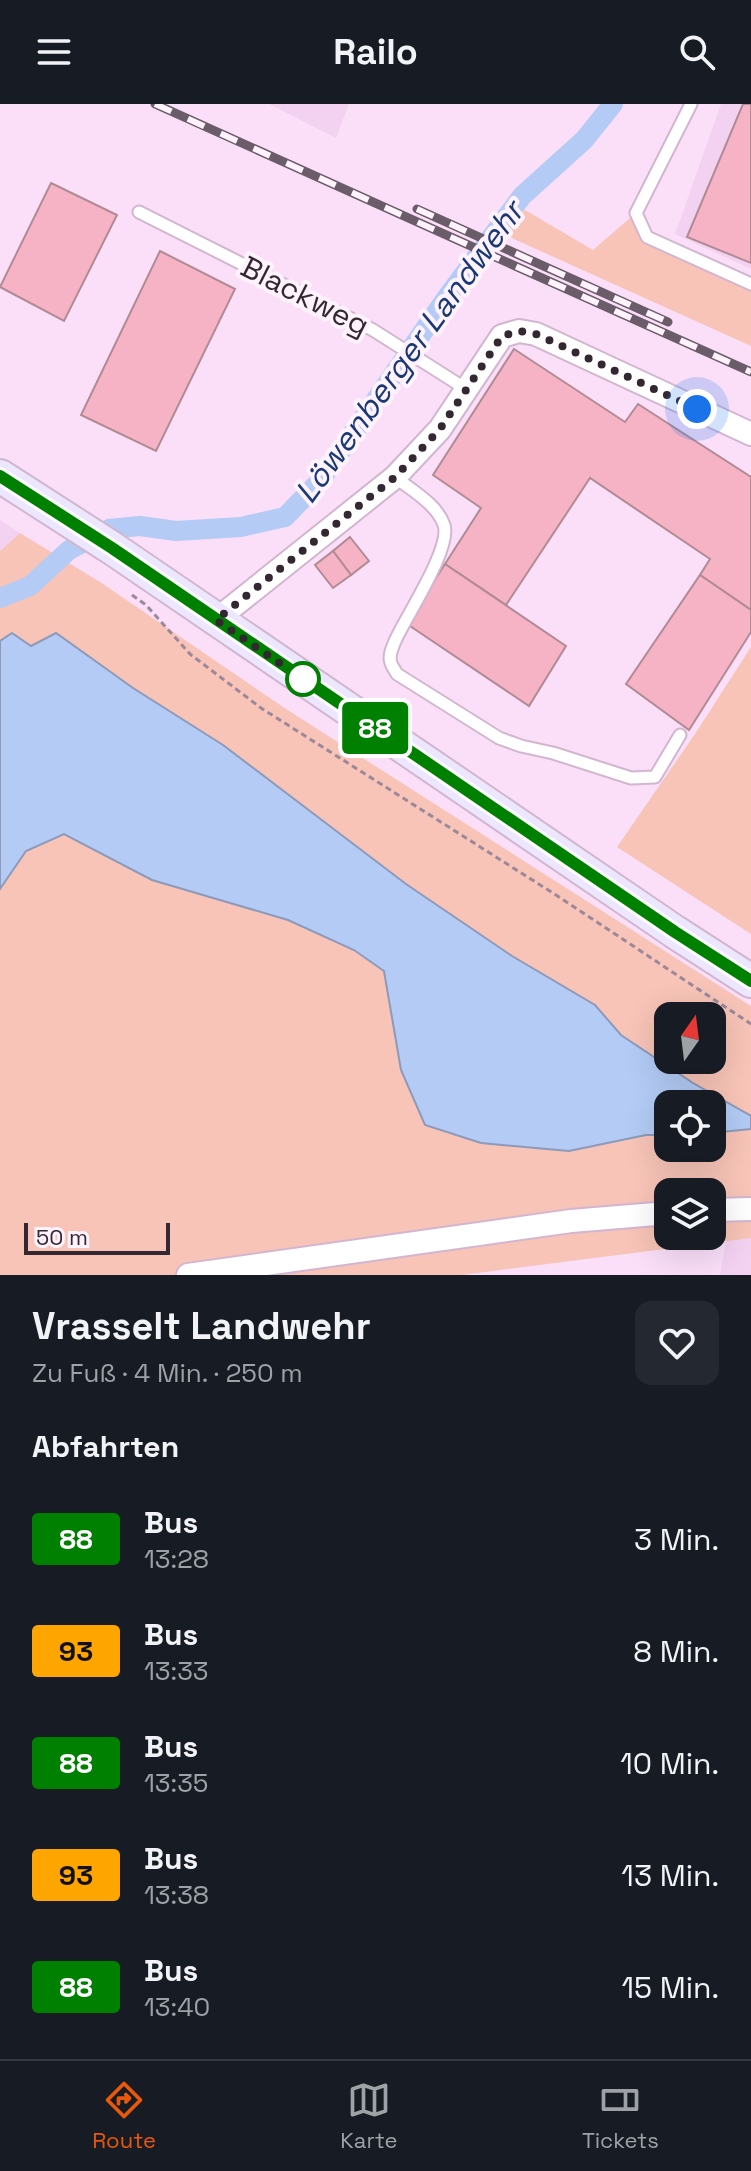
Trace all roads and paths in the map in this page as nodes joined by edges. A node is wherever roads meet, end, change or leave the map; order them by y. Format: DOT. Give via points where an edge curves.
graph roads {
  1 [pos="691,104"];
  2 [pos="139,212"];
  3 [pos="751,284"];
  4 [pos="466,389"];
  5 [pos="751,434"];
  6 [pos="0,476"];
  7 [pos="395,477"];
  8 [pos="122,587"];
  9 [pos="216,620"];
  10 [pos="680,735"];
  11 [pos="751,981"];
  12 [pos="751,1024"];
  13 [pos="751,1209"];
  14 [pos="726,1210"];
  15 [pos="654,1214"];
  16 [pos="188,1275"];
  1 -- 3 [label="lane" via="636,213 647,237"];
  2 -- 4 [label="lane, Blackweg" via="387,337"];
  4 -- 5 [label="street" via="502,336 519,331 536,334"];
  4 -- 7 [label="street" via="440,429"];
  6 -- 9 [label="main road"];
  7 -- 9 [label="street"];
  7 -- 10 [label="lane" via="435,509 445,526 440,555 391,652 397,674 499,738 631,778 655,777"];
  8 -- 12 [label="path" via="146,605 190,654 261,708"];
  9 -- 11 [label="main road"];
  13 -- 14 [label="street"];
  15 -- 16 [label="street"];
}
